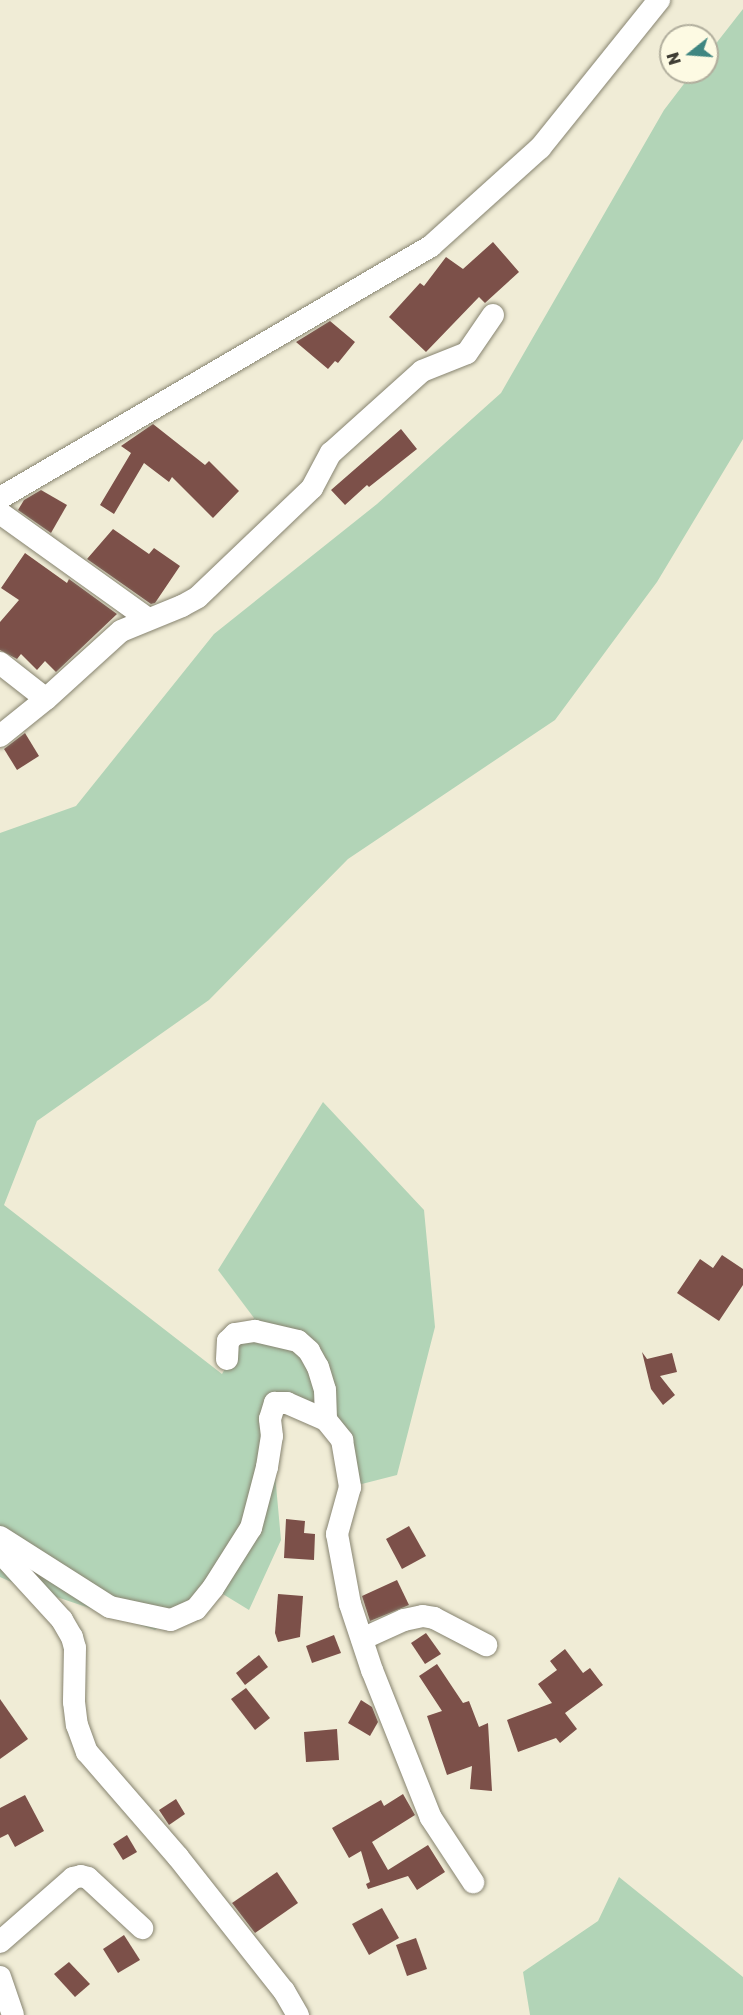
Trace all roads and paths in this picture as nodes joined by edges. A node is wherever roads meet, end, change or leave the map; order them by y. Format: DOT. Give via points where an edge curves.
graph roads {
  1 [pos="659,0"];
  2 [pos="493,315"];
  3 [pos="0,498"];
  4 [pos="0,513"];
  5 [pos="148,620"];
  6 [pos="0,663"];
  7 [pos="46,699"];
  8 [pos="0,736"];
  9 [pos="227,1359"];
  10 [pos="326,1420"];
  11 [pos="0,1537"];
  12 [pos="0,1552"];
  13 [pos="362,1639"];
  14 [pos="486,1645"];
  15 [pos="472,1882"];
  16 [pos="142,1928"];
  17 [pos="0,1942"];
  18 [pos="0,1977"];
  19 [pos="14,2015"];
  20 [pos="298,2015"];
  1 -- 3 [label="street" via="540,148 431,246"];
  2 -- 5 [label="street" via="467,352 422,371 331,453 312,488 198,597"];
  4 -- 5 [label="street"];
  5 -- 7 [label="street" via="117,634"];
  6 -- 7 [label="street"];
  7 -- 8 [label="street"];
  9 -- 10 [label="street" via="228,1341 236,1334 255,1331 298,1341 318,1367 325,1390"];
  10 -- 11 [label="street" via="287,1403 275,1404 270,1419 272,1436 267,1467 251,1528 196,1609 171,1620 110,1608"];
  10 -- 13 [label="street" via="342,1440 350,1487 337,1534 350,1604"];
  12 -- 20 [label="street" via="62,1620 72,1637 74,1702 87,1752 178,1857 284,1990"];
  13 -- 14 [label="street" via="423,1616"];
  13 -- 15 [label="street" via="431,1818"];
  16 -- 17 [label="street" via="88,1878 81,1876"];
  18 -- 19 [label="street"];
}
